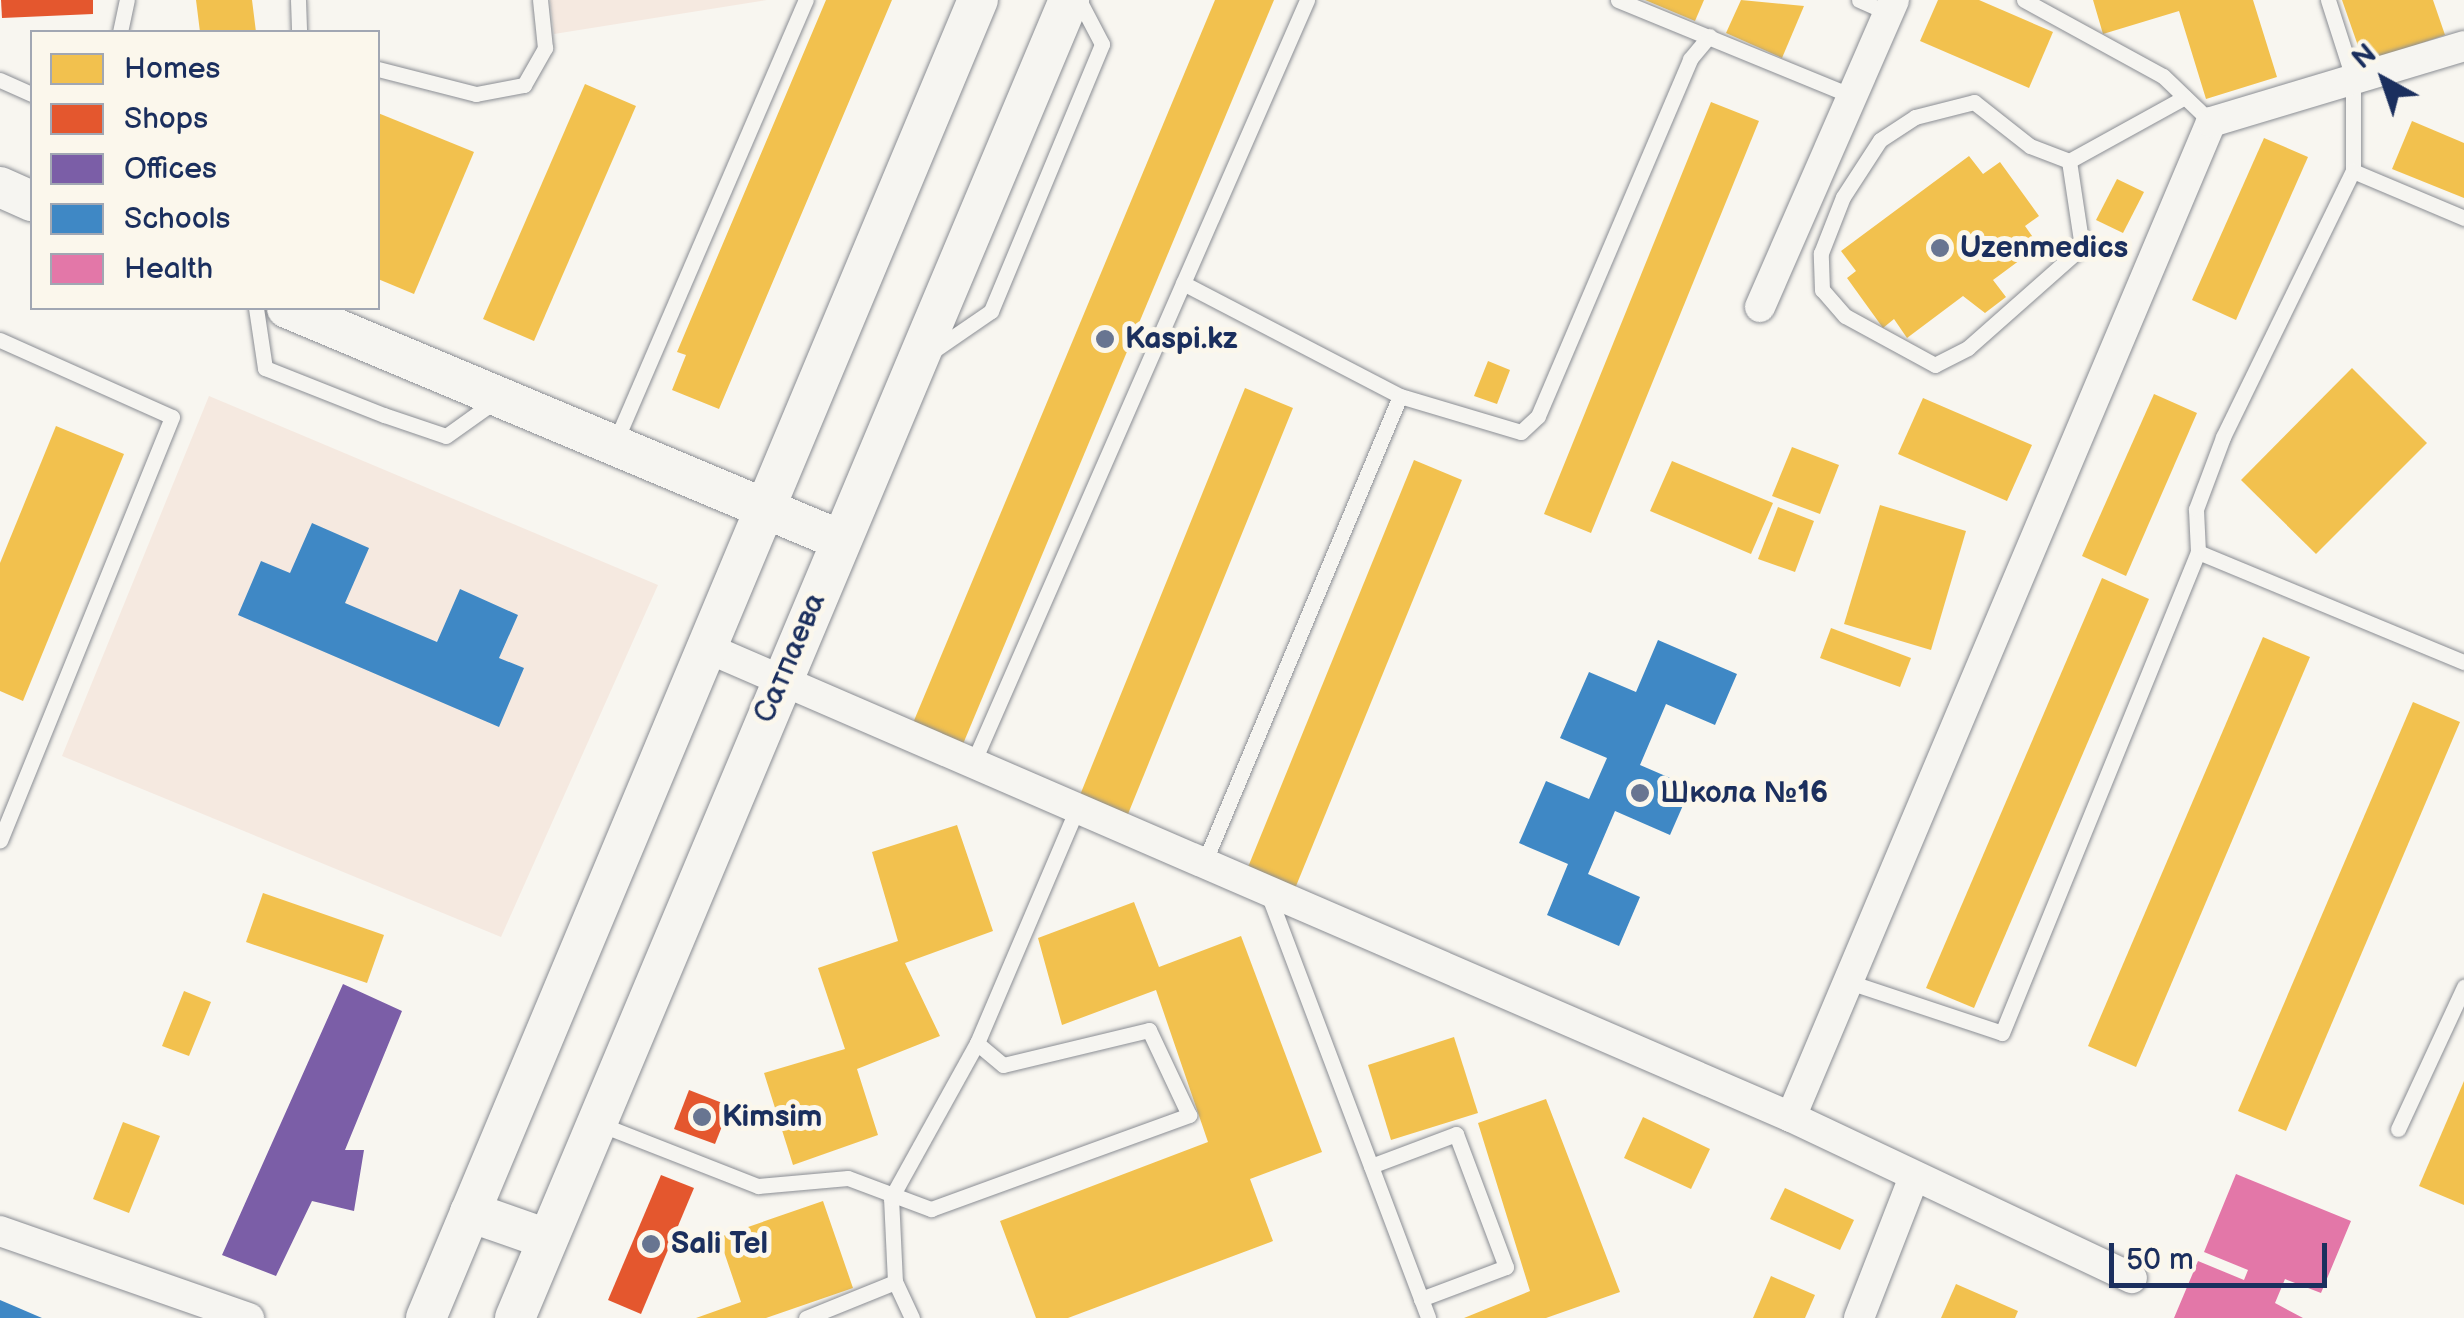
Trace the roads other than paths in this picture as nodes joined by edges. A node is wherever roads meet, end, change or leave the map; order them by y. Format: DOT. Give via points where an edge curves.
graph roads {
  1 [pos="127,0"];
  2 [pos="298,0"];
  3 [pos="540,0"];
  4 [pos="806,0"];
  5 [pos="978,0"];
  6 [pos="1069,0"];
  7 [pos="1079,0"];
  8 [pos="1307,0"];
  9 [pos="1618,0"];
  10 [pos="1860,0"];
  11 [pos="2024,0"];
  12 [pos="2328,0"];
  13 [pos="1891,7"];
  14 [pos="120,30"];
  15 [pos="298,30"];
  16 [pos="1708,36"];
  17 [pos="2464,46"];
  18 [pos="380,70"];
  19 [pos="2353,78"];
  20 [pos="0,80"];
  21 [pos="30,93"];
  22 [pos="1850,95"];
  23 [pos="2184,97"];
  24 [pos="2211,122"];
  25 [pos="2069,161"];
  26 [pos="2352,171"];
  27 [pos="0,187"];
  28 [pos="30,200"];
  29 [pos="2464,218"];
  30 [pos="1183,282"];
  31 [pos="1760,306"];
  32 [pos="256,310"];
  33 [pos="292,310"];
  34 [pos="0,340"];
  35 [pos="915,364"];
  36 [pos="1400,396"];
  37 [pos="501,397"];
  38 [pos="614,445"];
  39 [pos="766,508"];
  40 [pos="840,540"];
  41 [pos="2198,552"];
  42 [pos="707,648"];
  43 [pos="2464,662"];
  44 [pos="781,680"];
  45 [pos="973,763"];
  46 [pos="1077,808"];
  47 [pos="2,830"];
  48 [pos="1204,863"];
  49 [pos="1267,891"];
  50 [pos="1846,981"];
  51 [pos="2464,987"];
  52 [pos="977,1043"];
  53 [pos="1790,1117"];
  54 [pos="594,1122"];
  55 [pos="2398,1129"];
  56 [pos="1371,1166"];
  57 [pos="1914,1178"];
  58 [pos="891,1198"];
  59 [pos="470,1212"];
  60 [pos="0,1231"];
  61 [pos="547,1239"];
  62 [pos="2132,1278"];
  63 [pos="895,1282"];
  64 [pos="1421,1299"];
  65 [pos="249,1318"];
  66 [pos="426,1318"];
  67 [pos="515,1318"];
  68 [pos="806,1318"];
  69 [pos="912,1318"];
  70 [pos="1428,1318"];
  71 [pos="1859,1318"];
  1 -- 14 [label="lane"];
  2 -- 15 [label="lane"];
  3 -- 18 [label="lane" via="545,48 524,85 476,94"];
  4 -- 38 [label="lane"];
  5 -- 39 [label="street"];
  6 -- 35 [label="street, Сатпаева"];
  7 -- 35 [label="lane" via="1102,44 991,311"];
  8 -- 30 [label="lane"];
  9 -- 16 [label="lane"];
  10 -- 13 [label="lane"];
  11 -- 23 [label="lane"];
  12 -- 19 [label="lane"];
  13 -- 22 [label="street"];
  16 -- 22 [label="lane"];
  16 -- 36 [label="lane" via="1690,58 1538,416 1521,432"];
  17 -- 19 [label="street"];
  19 -- 24 [label="street"];
  19 -- 26 [label="lane"];
  20 -- 21 [label="lane"];
  22 -- 31 [label="street"];
  23 -- 24 [label="lane"];
  23 -- 25 [label="lane"];
  24 -- 50 [label="street"];
  25 -- 25 [label="lane" via="2030,146 1974,102 1915,117 1880,140 1843,197 1821,253 1822,290 1845,316 1935,365 1968,348 2082,247"];
  26 -- 29 [label="lane"];
  26 -- 41 [label="lane" via="2222,437 2196,508"];
  27 -- 28 [label="street"];
  30 -- 36 [label="lane"];
  30 -- 45 [label="lane"];
  32 -- 37 [label="lane" via="265,368 384,414 446,436"];
  33 -- 37 [label="street"];
  34 -- 47 [label="lane" via="158,402 172,417"];
  35 -- 40 [label="street, Сатпаева"];
  36 -- 48 [label="lane"];
  37 -- 38 [label="street"];
  38 -- 39 [label="street"];
  39 -- 40 [label="street"];
  39 -- 42 [label="street"];
  40 -- 44 [label="street, Сатпаева"];
  41 -- 43 [label="lane"];
  41 -- 50 [label="lane" via="2002,1033"];
  42 -- 44 [label="street"];
  42 -- 59 [label="street"];
  44 -- 45 [label="street"];
  44 -- 54 [label="street, Сатпаева"];
  45 -- 46 [label="street"];
  46 -- 48 [label="street"];
  46 -- 52 [label="lane"];
  48 -- 49 [label="street"];
  49 -- 53 [label="street"];
  49 -- 56 [label="lane"];
  50 -- 53 [label="street"];
  51 -- 55 [label="lane"];
  52 -- 58 [label="lane"];
  52 -- 58 [label="lane" via="1004,1066 1149,1030 1189,1115 931,1209"];
  53 -- 57 [label="street"];
  54 -- 58 [label="lane" via="758,1186 848,1178"];
  54 -- 61 [label="street, Сатпаева"];
  56 -- 64 [label="lane"];
  56 -- 64 [label="lane" via="1456,1134 1506,1267"];
  57 -- 62 [label="street"];
  57 -- 71 [label="street"];
  58 -- 63 [label="lane"];
  59 -- 61 [label="street"];
  59 -- 66 [label="street"];
  60 -- 65 [label="street"];
  61 -- 67 [label="street, Сатпаева"];
  63 -- 68 [label="lane"];
  63 -- 69 [label="lane"];
  64 -- 70 [label="lane"];
}
